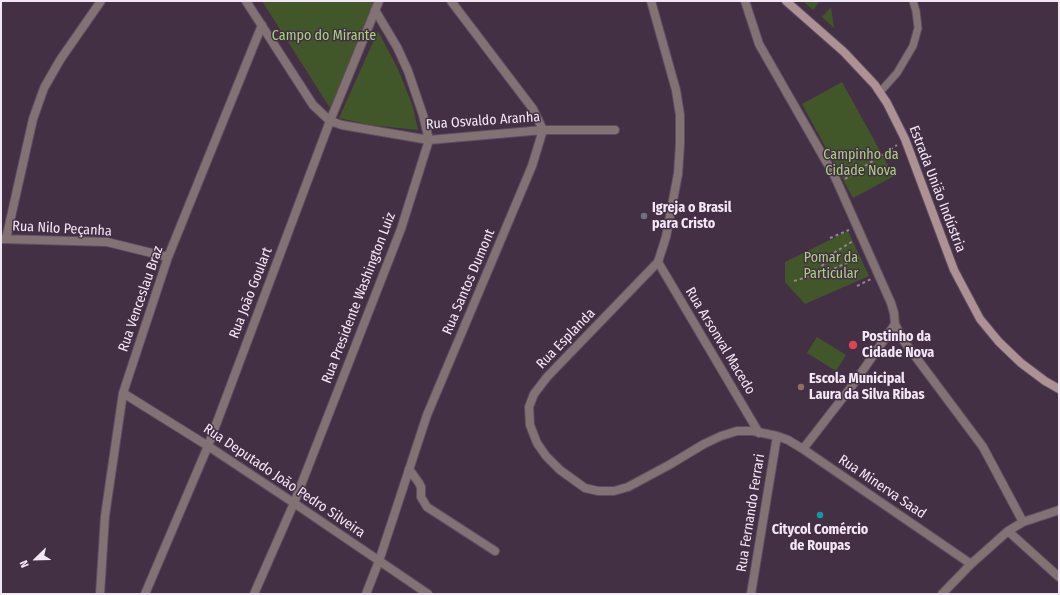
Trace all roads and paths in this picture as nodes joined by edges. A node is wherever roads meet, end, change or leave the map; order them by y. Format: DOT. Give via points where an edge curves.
graph roads {
  1 [pos="101,1"];
  2 [pos="246,1"];
  3 [pos="380,1"];
  4 [pos="451,1"];
  5 [pos="651,1"];
  6 [pos="745,1"];
  7 [pos="786,1"];
  8 [pos="913,1"];
  9 [pos="375,10"];
  10 [pos="262,25"];
  11 [pos="880,92"];
  12 [pos="330,121"];
  13 [pos="543,130"];
  14 [pos="615,130"];
  15 [pos="905,139"];
  16 [pos="429,140"];
  17 [pos="838,184"];
  18 [pos="850,230"];
  19 [pos="830,238"];
  20 [pos="3,239"];
  21 [pos="855,240"];
  22 [pos="862,256"];
  23 [pos="168,257"];
  24 [pos="658,262"];
  25 [pos="823,272"];
  26 [pos="872,278"];
  27 [pos="794,281"];
  28 [pos="857,286"];
  29 [pos="896,324"];
  30 [pos="1059,389"];
  31 [pos="123,393"];
  32 [pos="759,433"];
  33 [pos="777,436"];
  34 [pos="208,446"];
  35 [pos="802,449"];
  36 [pos="409,470"];
  37 [pos="294,503"];
  38 [pos="1059,510"];
  39 [pos="1023,522"];
  40 [pos="1008,531"];
  41 [pos="495,551"];
  42 [pos="379,561"];
  43 [pos="971,564"];
  44 [pos="1059,577"];
  45 [pos="100,594"];
  46 [pos="145,594"];
  47 [pos="254,594"];
  48 [pos="366,594"];
  49 [pos="428,594"];
  50 [pos="751,594"];
  51 [pos="942,594"];
  1 -- 20 [label="street" via="44,88 33,119"];
  2 -- 10 [label="street"];
  3 -- 9 [label="street, Rua João Goulart"];
  4 -- 13 [label="street" via="533,110"];
  5 -- 24 [label="street, Rua Esplanda" via="676,90 680,115 678,174 666,237"];
  6 -- 17 [label="street" via="759,44"];
  7 -- 11 [label="main road, Estrada União Indústria" via="844,52"];
  8 -- 11 [label="lane" via="918,28 913,46 897,73"];
  9 -- 12 [label="street, Rua João Goulart"];
  9 -- 16 [label="street" via="408,71"];
  10 -- 12 [label="street" via="313,105"];
  10 -- 23 [label="street, Rua Venceslau Braz"];
  11 -- 15 [label="main road, Estrada União Indústria"];
  12 -- 16 [label="street, Rua Osvaldo Aranha"];
  12 -- 34 [label="street, Rua João Goulart"];
  13 -- 14 [label="street, Rua Osvaldo Aranha"];
  13 -- 16 [label="street, Rua Osvaldo Aranha"];
  13 -- 36 [label="street, Rua Santos Dumont" via="532,166 427,415"];
  15 -- 17 [label="path"];
  15 -- 30 [label="main road, Estrada União Indústria" via="954,270 980,318 999,342 1021,363"];
  16 -- 37 [label="street, Rua Presidente Washington Luiz" via="401,229"];
  17 -- 29 [label="street" via="891,303"];
  18 -- 19 [label="path"];
  20 -- 23 [label="street, Rua Nilo Peçanha" via="107,242"];
  21 -- 25 [label="path" via="832,254 822,266"];
  22 -- 25 [label="path"];
  23 -- 31 [label="street, Rua Venceslau Braz"];
  24 -- 32 [label="street, Rua Arsonval Macedo"];
  24 -- 32 [label="street, Rua Esplanda" via="547,377 534,394 529,408 530,425 537,443 560,470 586,488 614,491 628,487 669,466 721,436 737,431"];
  25 -- 27 [label="path"];
  26 -- 28 [label="path"];
  29 -- 35 [label="street" via="852,386"];
  29 -- 39 [label="street" via="903,340 983,447"];
  31 -- 34 [label="street, Rua Deputado João Pedro Silveira"];
  31 -- 45 [label="street, Rua Venceslau Braz" via="105,516"];
  32 -- 33 [label="street, Rua Esplanda"];
  33 -- 35 [label="street, Rua Minerva Saad"];
  33 -- 50 [label="street, Rua Fernando Ferrari"];
  34 -- 37 [label="street, Rua Deputado João Pedro Silveira"];
  34 -- 46 [label="street, Rua João Goulart"];
  35 -- 43 [label="street, Rua Minerva Saad"];
  36 -- 41 [label="street" via="420,483 421,497 427,507"];
  36 -- 42 [label="street, Rua Santos Dumont"];
  37 -- 42 [label="street, Rua Deputado João Pedro Silveira"];
  37 -- 47 [label="street, Rua Presidente Washington Luiz"];
  38 -- 39 [label="street"];
  39 -- 40 [label="street"];
  40 -- 43 [label="street"];
  40 -- 44 [label="street"];
  42 -- 48 [label="street, Rua Santos Dumont"];
  42 -- 49 [label="street, Rua Deputado João Pedro Silveira"];
  43 -- 51 [label="street"];
}
